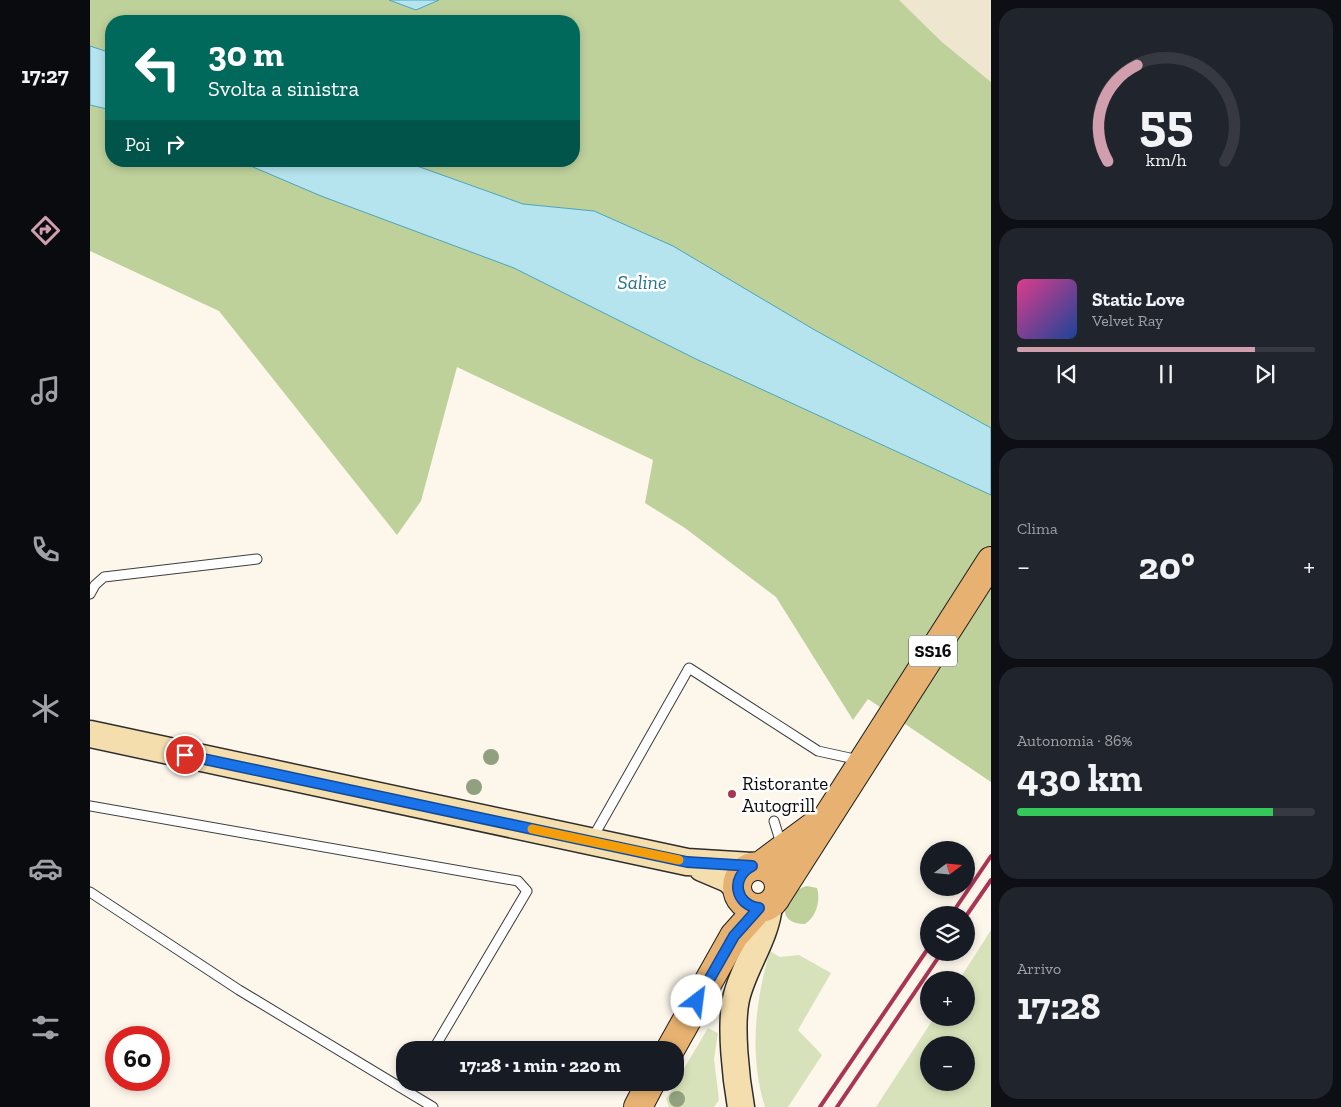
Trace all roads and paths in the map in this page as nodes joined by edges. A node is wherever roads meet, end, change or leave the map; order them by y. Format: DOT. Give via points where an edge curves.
graph roads {
  1 [pos="257,559"];
  2 [pos="991,561"];
  3 [pos="90,594"];
  4 [pos="90,734"];
  5 [pos="868,752"];
  6 [pos="90,806"];
  7 [pos="829,815"];
  8 [pos="774,821"];
  9 [pos="590,842"];
  10 [pos="782,848"];
  11 [pos="756,889"];
  12 [pos="90,892"];
  13 [pos="438,1041"];
  14 [pos="675,1041"];
  15 [pos="646,1091"];
  16 [pos="408,1092"];
  17 [pos="433,1107"];
  18 [pos="638,1107"];
  19 [pos="741,1107"];
  1 -- 3 [label="lane" via="104,577"];
  2 -- 5 [label="main road, SS16"];
  4 -- 9 [label="main road"];
  5 -- 7 [label="main road, SS16"];
  5 -- 9 [label="lane" via="818,750 689,668"];
  6 -- 13 [label="lane" via="518,881 527,891"];
  7 -- 10 [label="main road, SS16"];
  7 -- 11 [label="main road, SS16"];
  8 -- 10 [label="lane"];
  9 -- 11 [label="main road" via="687,862"];
  10 -- 11 [label="main road, SS16"];
  11 -- 14 [label="main road, SS16" via="734,936"];
  11 -- 19 [label="main road" via="764,929 736,999 734,1018"];
  12 -- 16 [label="lane" via="239,990"];
  15 -- 18 [label="main road"];
  16 -- 17 [label="lane"];
}
